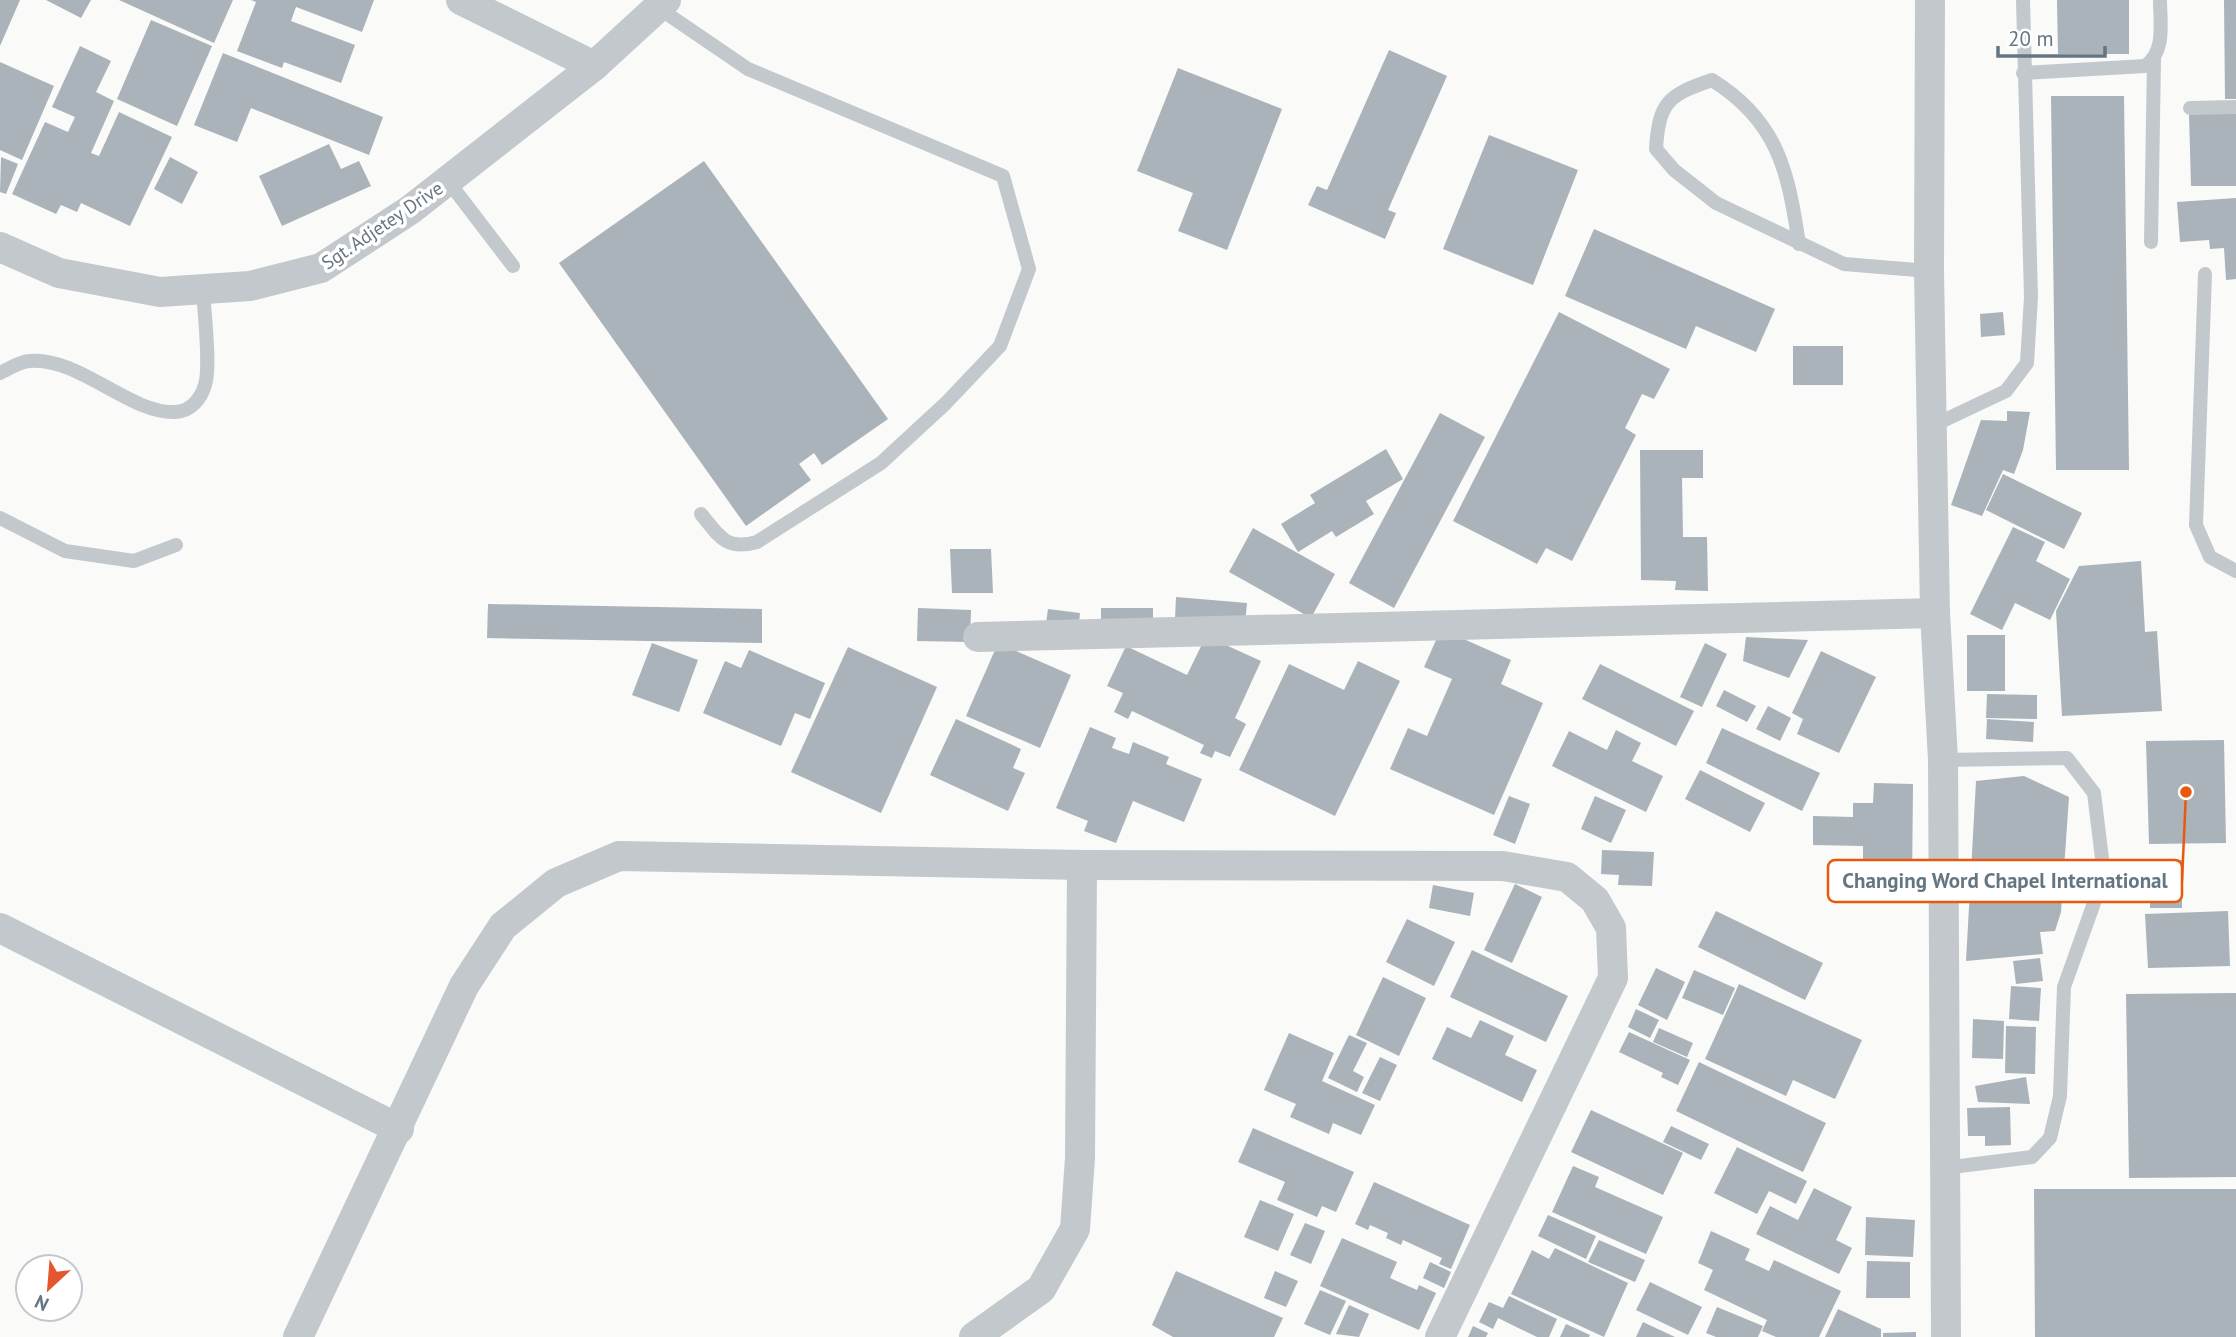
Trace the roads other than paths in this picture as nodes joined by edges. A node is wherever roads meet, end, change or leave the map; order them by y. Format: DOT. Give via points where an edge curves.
graph roads {
  1 [pos="461,0"];
  2 [pos="1930,0"];
  3 [pos="2022,0"];
  4 [pos="2160,0"];
  5 [pos="661,3"];
  6 [pos="2154,60"];
  7 [pos="594,66"];
  8 [pos="2023,73"];
  9 [pos="2236,107"];
  10 [pos="2190,108"];
  11 [pos="448,181"];
  12 [pos="2151,242"];
  13 [pos="1799,244"];
  14 [pos="0,247"];
  15 [pos="513,266"];
  16 [pos="1929,271"];
  17 [pos="2205,274"];
  18 [pos="203,289"];
  19 [pos="0,373"];
  20 [pos="1932,426"];
  21 [pos="701,514"];
  22 [pos="0,518"];
  23 [pos="176,545"];
  24 [pos="2236,571"];
  25 [pos="1935,612"];
  26 [pos="978,637"];
  27 [pos="1943,760"];
  28 [pos="1082,865"];
  29 [pos="0,928"];
  30 [pos="399,1129"];
  31 [pos="1944,1168"];
  32 [pos="298,1337"];
  33 [pos="974,1337"];
  34 [pos="1440,1337"];
  35 [pos="1946,1337"];
  1 -- 7 [label="street"];
  2 -- 16 [label="street"];
  3 -- 8 [label="lane"];
  4 -- 6 [label="lane" via="2160,46"];
  5 -- 7 [label="street, Sgt. Adjetey Drive"];
  5 -- 21 [label="lane" via="748,69 1003,176 1029,269 1000,346 881,463 757,542 740,547 721,539"];
  6 -- 8 [label="lane" via="2146,66"];
  6 -- 12 [label="lane"];
  7 -- 11 [label="street, Sgt. Adjetey Drive"];
  8 -- 20 [label="lane" via="2031,297 2027,363 2006,391"];
  9 -- 10 [label="lane"];
  11 -- 15 [label="lane"];
  11 -- 18 [label="street, Sgt. Adjetey Drive" via="321,268 250,286"];
  13 -- 13 [label="lane" via="1790,185 1765,126 1740,97 1712,80 1678,92 1658,118 1656,149 1674,170 1716,203"];
  13 -- 16 [label="lane" via="1844,264"];
  14 -- 18 [label="street, Sgt. Adjetey Drive" via="59,273 160,292"];
  16 -- 20 [label="street"];
  17 -- 24 [label="lane" via="2196,525 2210,557"];
  18 -- 19 [label="lane" via="206,383 198,401 185,411 146,405 65,366 29,360"];
  20 -- 25 [label="street"];
  22 -- 23 [label="lane" via="65,551 134,561"];
  25 -- 26 [label="street"];
  25 -- 27 [label="street"];
  27 -- 31 [label="street"];
  27 -- 31 [label="lane" via="2067,758 2094,793 2104,875 2064,987 2060,1096 2050,1138 2032,1157"];
  28 -- 30 [label="street" via="619,856 556,883 503,926 464,986"];
  28 -- 33 [label="street" via="1080,1158 1075,1229 1041,1289"];
  28 -- 34 [label="street" via="1503,866 1567,877 1595,900 1611,928 1613,978"];
  29 -- 30 [label="street"];
  30 -- 32 [label="street"];
  31 -- 35 [label="street"];
}
